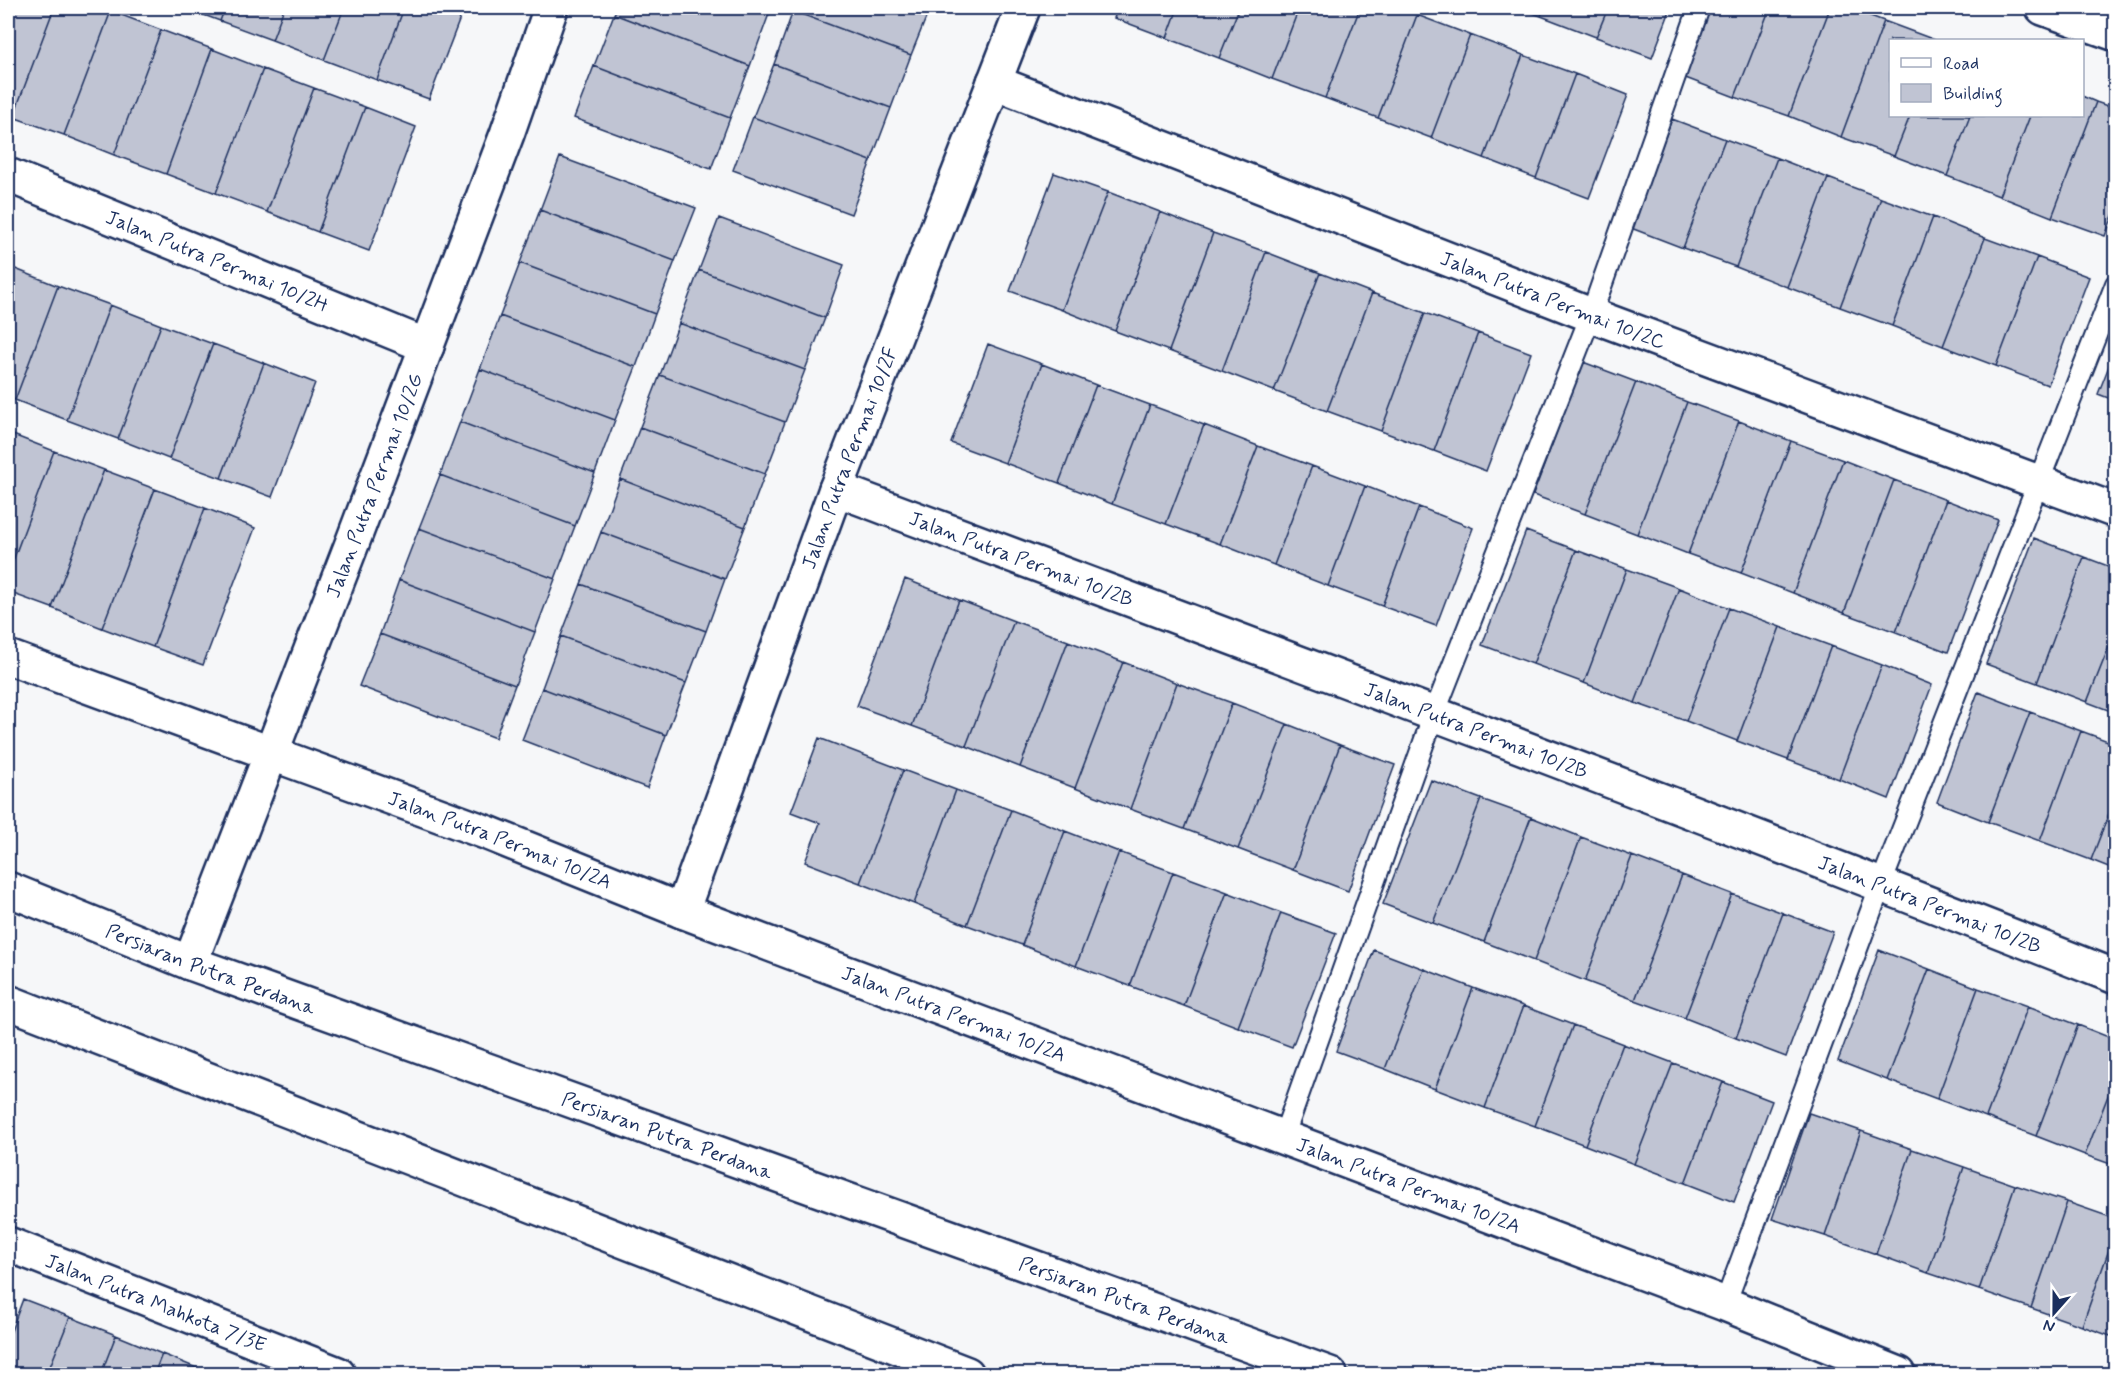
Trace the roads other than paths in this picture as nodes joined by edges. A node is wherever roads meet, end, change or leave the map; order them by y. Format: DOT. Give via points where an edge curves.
graph roads {
  1 [pos="551,8"];
  2 [pos="1023,8"];
  3 [pos="1699,8"];
  4 [pos="2043,8"];
  5 [pos="2115,34"];
  6 [pos="994,82"];
  7 [pos="8,175"];
  8 [pos="2115,284"];
  9 [pos="1591,315"];
  10 [pos="427,346"];
  11 [pos="2039,482"];
  12 [pos="836,489"];
  13 [pos="2115,511"];
  14 [pos="8,657"];
  15 [pos="1434,714"];
  16 [pos="272,752"];
  17 [pos="1881,884"];
  18 [pos="8,889"];
  19 [pos="682,911"];
  20 [pos="190,963"];
  21 [pos="2115,977"];
  22 [pos="8,1002"];
  23 [pos="1283,1138"];
  24 [pos="10,1251"];
  25 [pos="1725,1304"];
  26 [pos="339,1374"];
  27 [pos="967,1374"];
  28 [pos="1330,1374"];
  29 [pos="1899,1374"];
  1 -- 10 [label="street, Jalan Putra Permai 10/2G"];
  2 -- 6 [label="street, Jalan Putra Permai 10/2F"];
  3 -- 9 [label="lane"];
  4 -- 5 [label="street"];
  6 -- 9 [label="street, Jalan Putra Permai 10/2C"];
  6 -- 12 [label="street, Jalan Putra Permai 10/2F"];
  7 -- 10 [label="street, Jalan Putra Permai 10/2H"];
  8 -- 11 [label="lane"];
  9 -- 11 [label="street, Jalan Putra Permai 10/2C"];
  9 -- 15 [label="lane"];
  10 -- 16 [label="street, Jalan Putra Permai 10/2G"];
  11 -- 13 [label="street, Jalan Putra Permai 10/2C"];
  11 -- 17 [label="lane"];
  12 -- 15 [label="street, Jalan Putra Permai 10/2B"];
  12 -- 19 [label="street, Jalan Putra Permai 10/2F"];
  14 -- 16 [label="street, Jalan Putra Permai 10/2A"];
  15 -- 17 [label="street, Jalan Putra Permai 10/2B"];
  15 -- 23 [label="lane"];
  16 -- 19 [label="street, Jalan Putra Permai 10/2A"];
  16 -- 20 [label="street, Jalan Putra Permai 10/2G"];
  17 -- 21 [label="street, Jalan Putra Permai 10/2B"];
  17 -- 25 [label="lane"];
  18 -- 20 [label="street, Persiaran Putra Perdana"];
  19 -- 23 [label="street, Jalan Putra Permai 10/2A"];
  20 -- 28 [label="street, Persiaran Putra Perdana"];
  22 -- 27 [label="street"];
  23 -- 25 [label="street, Jalan Putra Permai 10/2A"];
  24 -- 26 [label="street, Jalan Putra Mahkota 7/3E"];
  25 -- 29 [label="street, Jalan Putra Permai 10/2A"];
}
